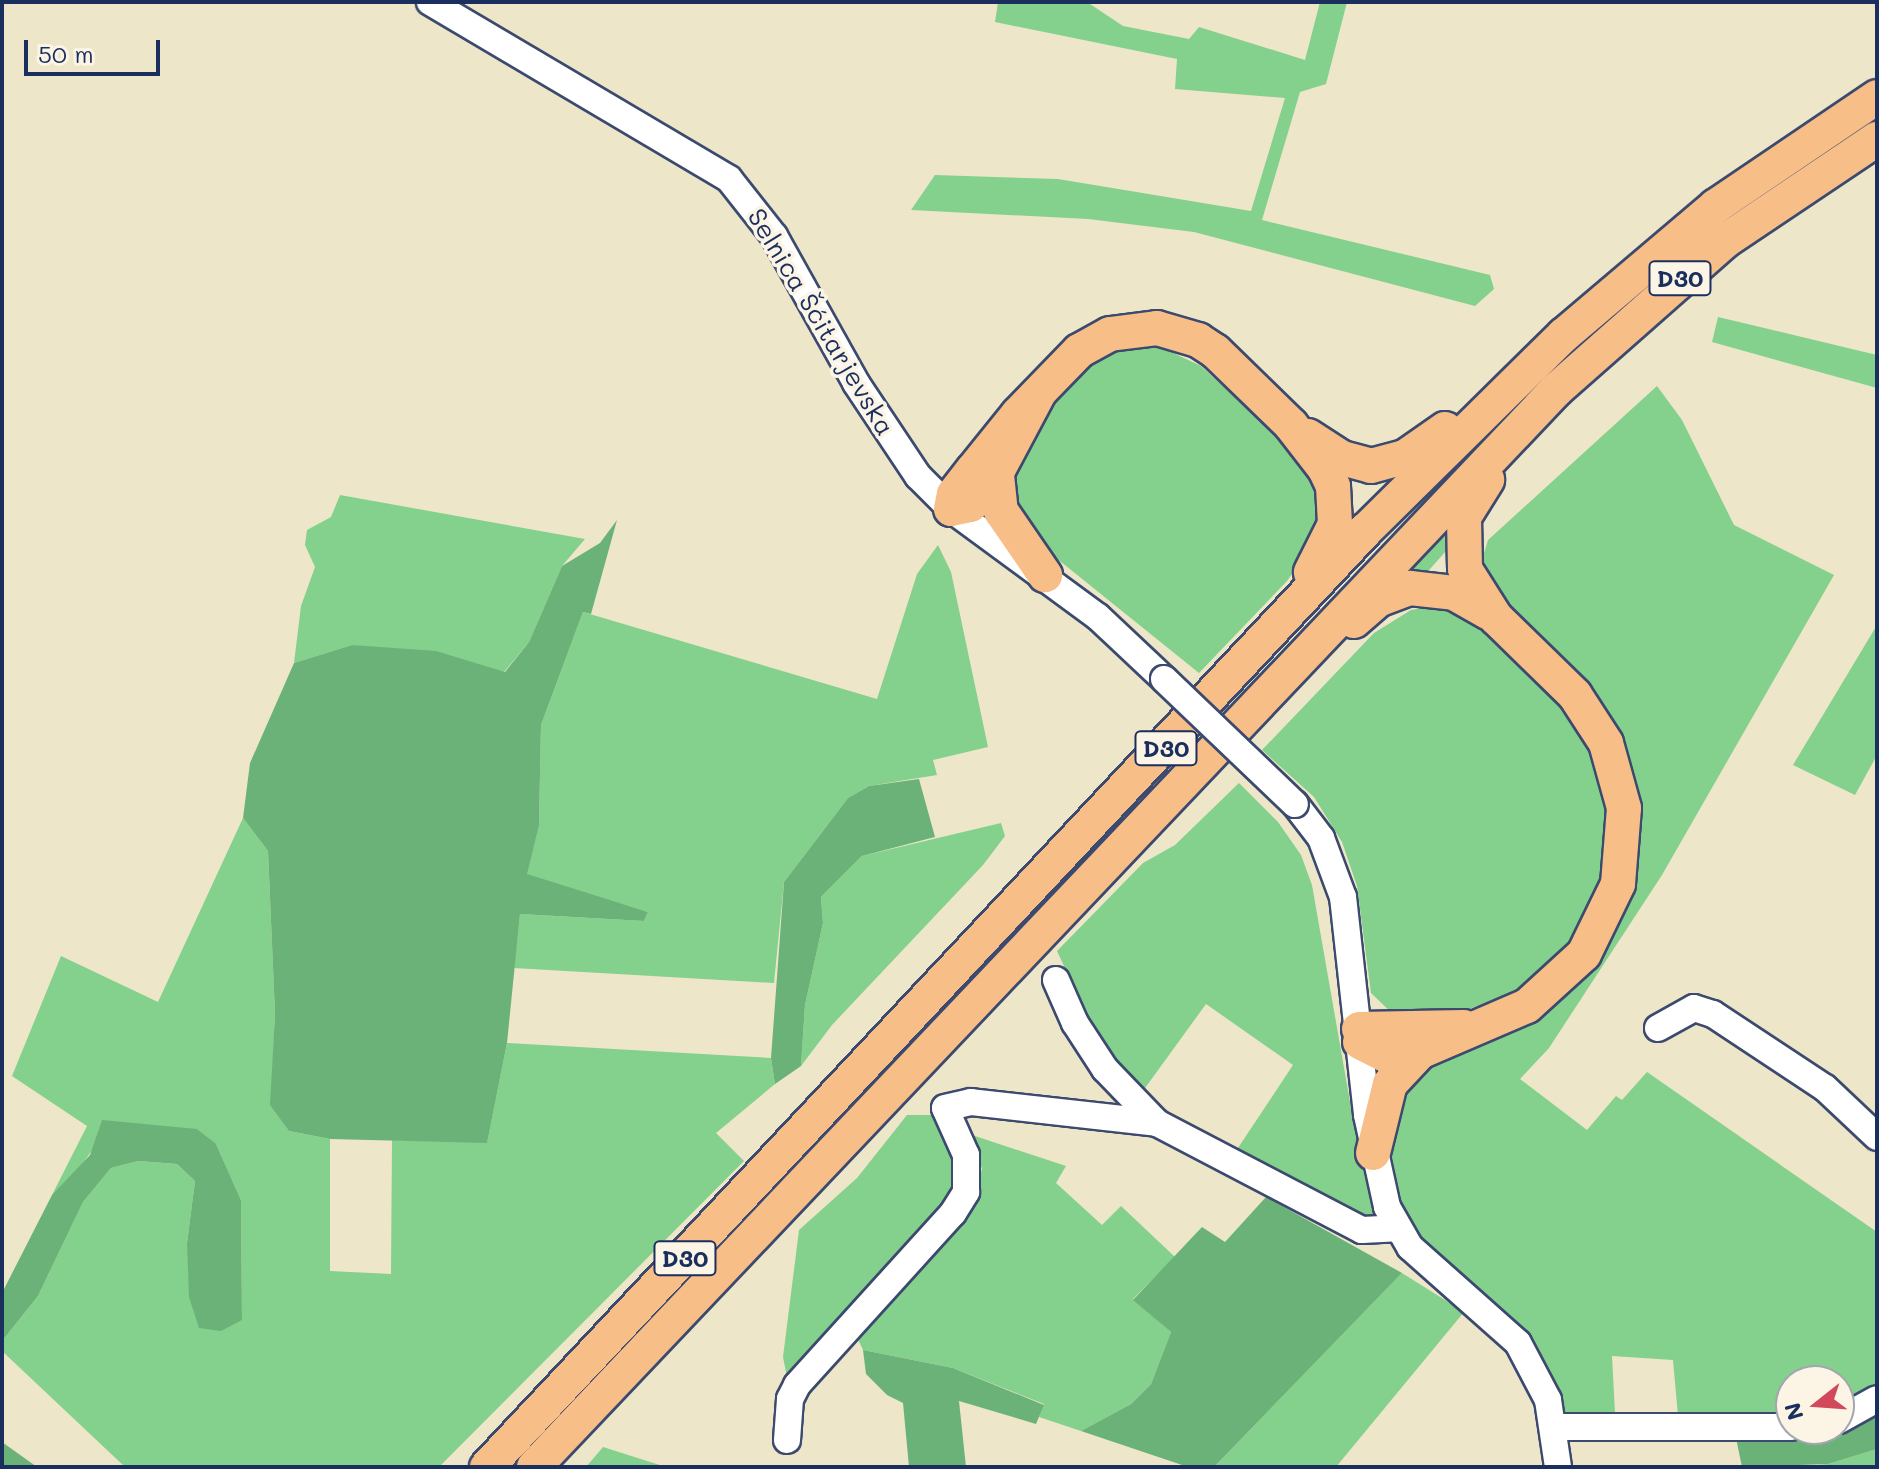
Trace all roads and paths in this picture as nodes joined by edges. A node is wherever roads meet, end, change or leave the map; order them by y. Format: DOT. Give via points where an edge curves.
graph roads {
  1 [pos="430,2"];
  2 [pos="1877,97"];
  3 [pos="1877,139"];
  4 [pos="1512,386"];
  5 [pos="1039,393"];
  6 [pos="1529,417"];
  7 [pos="1291,425"];
  8 [pos="997,475"];
  9 [pos="951,509"];
  10 [pos="1045,575"];
  11 [pos="1496,618"];
  12 [pos="1265,642"];
  13 [pos="1299,656"];
  14 [pos="1056,980"];
  15 [pos="1480,1027"];
  16 [pos="1658,1028"];
  17 [pos="1359,1036"];
  18 [pos="1420,1052"];
  19 [pos="1157,1123"];
  20 [pos="1877,1137"];
  21 [pos="1373,1153"];
  22 [pos="1397,1228"];
  23 [pos="1877,1399"];
  24 [pos="1855,1411"];
  25 [pos="1554,1427"];
  26 [pos="1775,1427"];
  27 [pos="787,1440"];
  28 [pos="487,1467"];
  29 [pos="534,1467"];
  30 [pos="1558,1467"];
  1 -- 9 [label="street, Selnica Šćitarjevska" via="729,179 774,236 899,452"];
  2 -- 4 [label="main road, D30" via="1716,206 1610,293"];
  3 -- 6 [label="main road, D30" via="1725,241"];
  4 -- 7 [label="main road" via="1468,408 1425,447 1386,464 1355,463"];
  4 -- 12 [label="main road, D30" via="1366,530"];
  5 -- 7 [label="main road" via="1095,340 1157,328 1215,351"];
  5 -- 8 [label="main road"];
  5 -- 9 [label="main road" via="957,489"];
  6 -- 11 [label="main road" via="1515,445 1469,505 1461,530 1465,569"];
  6 -- 13 [label="main road, D30"];
  7 -- 12 [label="main road" via="1333,486 1335,524 1326,550 1279,611"];
  8 -- 9 [label="main road" via="978,500"];
  8 -- 10 [label="main road" via="1001,511"];
  9 -- 10 [label="street, Selnica Šćitarjevska"];
  10 -- 17 [label="street, Selnica Šćitarjevska, bridge" via="1164,679 1295,804 1321,838 1343,897"];
  11 -- 13 [label="main road" via="1454,593 1410,588 1378,600 1341,633"];
  11 -- 15 [label="main road" via="1575,695 1597,726 1622,793 1625,841 1611,905 1584,954 1527,1006"];
  12 -- 28 [label="main road, D30"];
  13 -- 29 [label="main road, D30"];
  14 -- 19 [label="street" via="1075,1023 1105,1069"];
  15 -- 17 [label="main road"];
  15 -- 18 [label="main road"];
  16 -- 20 [label="street" via="1694,1008 1713,1014 1825,1088"];
  17 -- 18 [label="main road" via="1387,1056"];
  17 -- 21 [label="street, Selnica Šćitarjevska"];
  18 -- 21 [label="main road" via="1390,1084"];
  19 -- 22 [label="street" via="1362,1230"];
  19 -- 27 [label="street" via="971,1102 945,1108 966,1155 966,1192 953,1213 797,1385 790,1399"];
  21 -- 22 [label="street, Selnica Šćitarjevska"];
  22 -- 25 [label="street" via="1428,1264 1518,1343 1548,1400"];
  23 -- 24 [label="street"];
  25 -- 26 [label="street"];
  25 -- 30 [label="street"];
}
